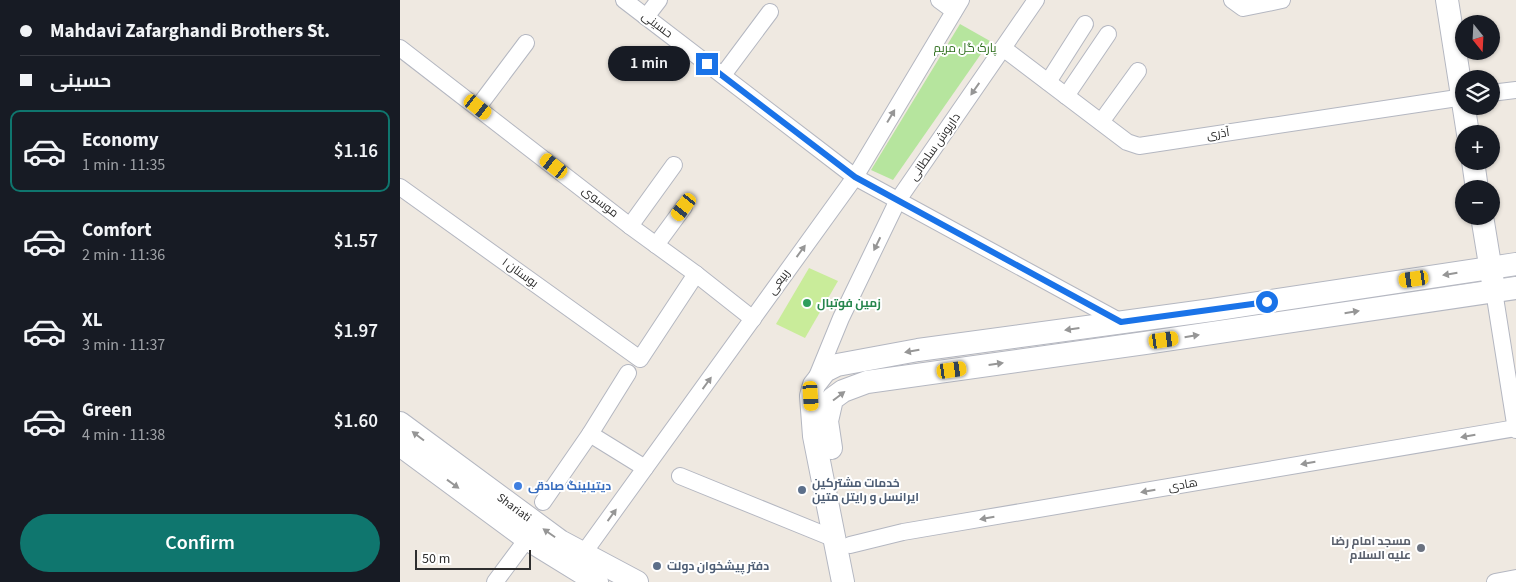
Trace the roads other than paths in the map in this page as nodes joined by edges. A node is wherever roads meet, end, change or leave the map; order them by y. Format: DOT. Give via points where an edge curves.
graph roads {
  1 [pos="624,0"];
  2 [pos="659,0"];
  3 [pos="939,0"];
  4 [pos="1036,0"];
  5 [pos="1282,0"];
  6 [pos="1447,0"];
  7 [pos="1237,4"];
  8 [pos="957,6"];
  9 [pos="770,12"];
  10 [pos="646,17"];
  11 [pos="1085,24"];
  12 [pos="1108,34"];
  13 [pos="526,44"];
  14 [pos="400,48"];
  15 [pos="1003,48"];
  16 [pos="1458,70"];
  17 [pos="1138,71"];
  18 [pos="723,75"];
  19 [pos="1048,82"];
  20 [pos="1516,90"];
  21 [pos="1500,92"];
  22 [pos="1066,96"];
  23 [pos="1455,99"];
  24 [pos="478,107"];
  25 [pos="1101,122"];
  26 [pos="674,165"];
  27 [pos="855,177"];
  28 [pos="400,187"];
  29 [pos="898,200"];
  30 [pos="684,207"];
  31 [pos="1484,225"];
  32 [pos="630,226"];
  33 [pos="656,245"];
  34 [pos="1516,264"];
  35 [pos="1491,268"];
  36 [pos="696,274"];
  37 [pos="1516,288"];
  38 [pos="1494,291"];
  39 [pos="753,319"];
  40 [pos="1121,322"];
  41 [pos="1145,343"];
  42 [pos="628,373"];
  43 [pos="814,384"];
  44 [pos="400,423"];
  45 [pos="1516,429"];
  46 [pos="590,434"];
  47 [pos="400,445"];
  48 [pos="826,459"];
  49 [pos="645,468"];
  50 [pos="680,476"];
  51 [pos="543,502"];
  52 [pos="527,539"];
  53 [pos="843,542"];
  54 [pos="583,554"];
  55 [pos="1516,578"];
  56 [pos="495,582"];
  57 [pos="598,582"];
  58 [pos="637,582"];
  59 [pos="843,582"];
  60 [pos="858,582"];
  61 [pos="1495,582"];
  1 -- 10 [label="street, حسینی"];
  2 -- 10 [label="street"];
  3 -- 8 [label="street"];
  4 -- 15 [label="street, داریوش سلطانی"];
  5 -- 7 [label="street"];
  6 -- 16 [label="main road"];
  27 -- 8 [label="street, ربیعی, one-way"];
  9 -- 18 [label="street"];
  10 -- 18 [label="street, حسینی"];
  11 -- 19 [label="street"];
  12 -- 22 [label="street"];
  13 -- 24 [label="street"];
  14 -- 24 [label="street, موسوی"];
  15 -- 19 [label="street, آذری"];
  15 -- 29 [label="street, داریوش سلطانی, one-way"];
  17 -- 25 [label="street"];
  18 -- 27 [label="street, حسینی"];
  19 -- 22 [label="street, آذری"];
  20 -- 21 [label="street"];
  22 -- 25 [label="street, آذری"];
  23 -- 25 [label="street, آذری" via="1139,146"];
  24 -- 32 [label="street, موسوی"];
  26 -- 32 [label="street"];
  27 -- 29 [label="street, حسینی"];
  39 -- 27 [label="street, ربیعی, one-way"];
  28 -- 36 [label="street, بوستان ۱" via="640,359"];
  29 -- 40 [label="street, حسینی"];
  29 -- 43 [label="street, داریوش سلطانی, one-way" via="841,318"];
  30 -- 33 [label="street"];
  31 -- 35 [label="main road"];
  32 -- 33 [label="street, موسوی"];
  33 -- 36 [label="street, موسوی"];
  34 -- 35 [label="main road"];
  35 -- 38 [label="main road"];
  35 -- 40 [label="main road, one-way"];
  36 -- 39 [label="street, موسوی"];
  37 -- 38 [label="main road"];
  41 -- 38 [label="main road, one-way"];
  38 -- 45 [label="street"];
  49 -- 39 [label="street, ربیعی, one-way"];
  40 -- 41 [label="main road"];
  40 -- 43 [label="main road, one-way" via="918,350 837,365 825,371"];
  48 -- 41 [label="main road, one-way" via="827,421 832,399 867,382"];
  42 -- 46 [label="street"];
  43 -- 48 [label="main road" via="811,396 813,426"];
  54 -- 44 [label="main road, Shariati, one-way" via="532,521"];
  45 -- 53 [label="street, هادی, one-way"];
  46 -- 49 [label="street"];
  46 -- 51 [label="street"];
  47 -- 52 [label="main road, Shariati, one-way"];
  48 -- 53 [label="main road"];
  54 -- 49 [label="street, ربیعی, one-way"];
  50 -- 53 [label="street"];
  52 -- 56 [label="street"];
  52 -- 57 [label="main road, Shariati"];
  53 -- 59 [label="main road"];
  53 -- 60 [label="main road"];
  54 -- 58 [label="main road, Shariati"];
  55 -- 61 [label="street"];
}
